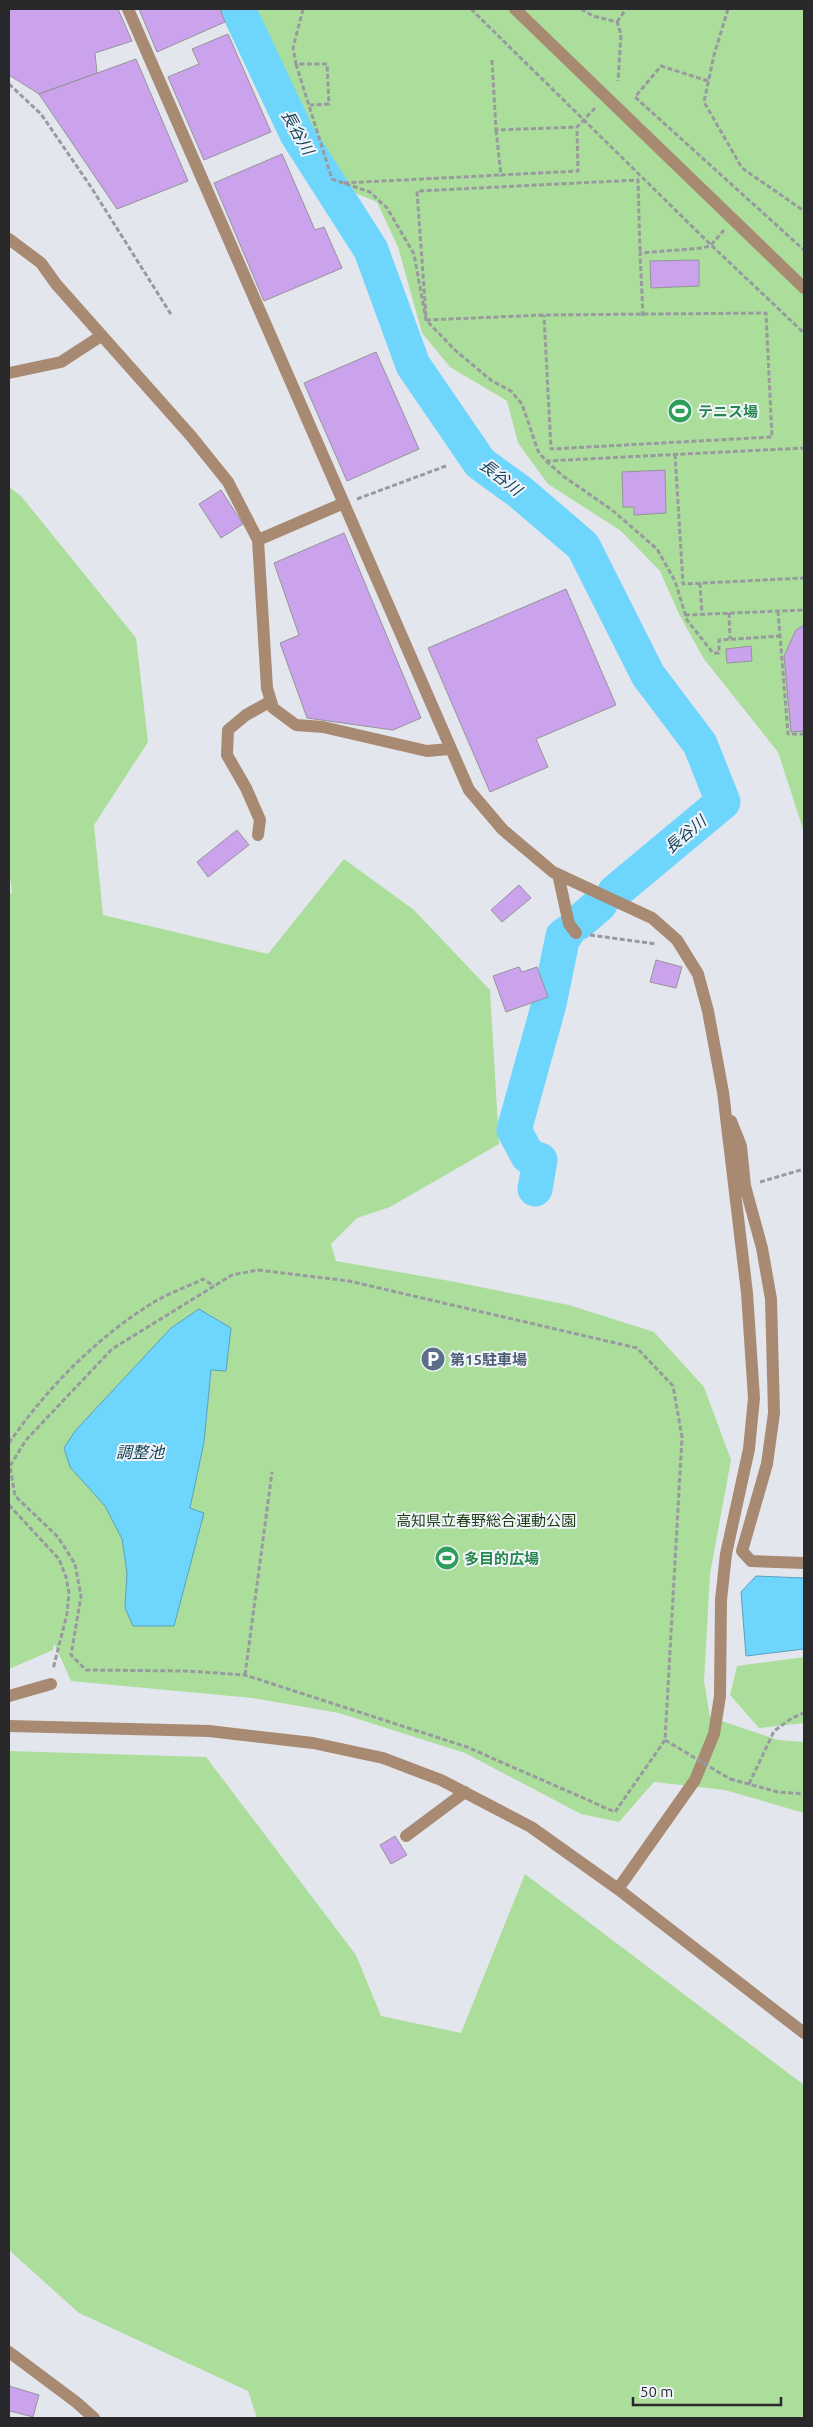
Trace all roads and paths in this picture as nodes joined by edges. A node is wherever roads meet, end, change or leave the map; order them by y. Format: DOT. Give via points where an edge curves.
graph roads {
  1 [pos="128,9"];
  2 [pos="304,9"];
  3 [pos="471,9"];
  4 [pos="515,9"];
  5 [pos="581,9"];
  6 [pos="626,9"];
  7 [pos="728,9"];
  8 [pos="617,22"];
  9 [pos="492,60"];
  10 [pos="296,64"];
  11 [pos="618,81"];
  12 [pos="708,81"];
  13 [pos="9,84"];
  14 [pos="606,98"];
  15 [pos="310,106"];
  16 [pos="584,119"];
  17 [pos="577,127"];
  18 [pos="496,130"];
  19 [pos="501,175"];
  20 [pos="341,183"];
  21 [pos="804,211"];
  22 [pos="734,218"];
  23 [pos="9,239"];
  24 [pos="711,245"];
  25 [pos="804,250"];
  26 [pos="640,253"];
  27 [pos="804,288"];
  28 [pos="544,315"];
  29 [pos="172,316"];
  30 [pos="643,316"];
  31 [pos="426,320"];
  32 [pos="804,333"];
  33 [pos="101,336"];
  34 [pos="9,373"];
  35 [pos="804,448"];
  36 [pos="675,454"];
  37 [pos="546,461"];
  38 [pos="446,466"];
  39 [pos="344,503"];
  40 [pos="258,540"];
  41 [pos="804,578"];
  42 [pos="700,583"];
  43 [pos="804,610"];
  44 [pos="778,611"];
  45 [pos="729,613"];
  46 [pos="685,615"];
  47 [pos="702,615"];
  48 [pos="780,636"];
  49 [pos="730,639"];
  50 [pos="271,701"];
  51 [pos="804,734"];
  52 [pos="449,749"];
  53 [pos="258,835"];
  54 [pos="558,874"];
  55 [pos="576,933"];
  56 [pos="682,947"];
  57 [pos="725,1105"];
  58 [pos="804,1168"];
  59 [pos="745,1186"];
  60 [pos="215,1286"];
  61 [pos="9,1443"];
  62 [pos="272,1472"];
  63 [pos="9,1505"];
  64 [pos="804,1563"];
  65 [pos="245,1675"];
  66 [pos="51,1684"];
  67 [pos="9,1696"];
  68 [pos="804,1713"];
  69 [pos="9,1726"];
  70 [pos="665,1740"];
  71 [pos="749,1784"];
  72 [pos="465,1792"];
  73 [pos="804,1794"];
  74 [pos="406,1836"];
  75 [pos="618,1889"];
  76 [pos="804,2033"];
  77 [pos="9,2352"];
  78 [pos="94,2418"];
  1 -- 39 [label="street"];
  2 -- 10 [label="path" via="294,48"];
  3 -- 16 [label="path"];
  4 -- 14 [label="street"];
  5 -- 8 [label="path" via="593,16"];
  6 -- 8 [label="path"];
  7 -- 12 [label="path"];
  8 -- 11 [label="path" via="621,34"];
  9 -- 18 [label="path"];
  10 -- 15 [label="path"];
  10 -- 15 [label="path" via="327,64 329,104"];
  12 -- 21 [label="path" via="704,102 742,168"];
  12 -- 25 [label="path" via="661,66 635,97"];
  13 -- 29 [label="path" via="41,114"];
  14 -- 16 [label="path"];
  14 -- 22 [label="street"];
  15 -- 20 [label="path" via="332,179"];
  16 -- 17 [label="path"];
  16 -- 24 [label="path"];
  17 -- 18 [label="path"];
  17 -- 19 [label="path" via="578,171"];
  18 -- 19 [label="path"];
  19 -- 20 [label="path"];
  20 -- 31 [label="path" via="370,192 392,215 414,254"];
  22 -- 24 [label="path"];
  22 -- 27 [label="street"];
  23 -- 33 [label="street" via="41,263"];
  24 -- 26 [label="path"];
  24 -- 32 [label="path"];
  26 -- 30 [label="path"];
  26 -- 31 [label="path" via="638,180 417,191"];
  28 -- 30 [label="path"];
  28 -- 30 [label="path" via="551,449 772,437 766,313"];
  28 -- 31 [label="path"];
  31 -- 37 [label="path" via="456,351 492,381 511,391 522,404 538,451"];
  33 -- 34 [label="street" via="61,362"];
  33 -- 40 [label="street" via="192,436 228,482"];
  35 -- 37 [label="path"];
  36 -- 42 [label="path" via="683,584"];
  37 -- 46 [label="path" via="612,510 657,549 675,581"];
  38 -- 39 [label="path"];
  39 -- 40 [label="street"];
  39 -- 52 [label="street"];
  40 -- 50 [label="street" via="267,688"];
  41 -- 42 [label="path"];
  42 -- 47 [label="path"];
  43 -- 44 [label="path"];
  44 -- 45 [label="path"];
  44 -- 48 [label="path"];
  45 -- 47 [label="path"];
  45 -- 49 [label="path"];
  46 -- 47 [label="path"];
  46 -- 49 [label="path" via="713,653 719,653 719,640"];
  48 -- 49 [label="path"];
  48 -- 51 [label="path" via="788,734"];
  50 -- 52 [label="street" via="273,708 296,725 323,727 427,751"];
  50 -- 53 [label="street" via="228,730 227,755 260,820"];
  52 -- 54 [label="street" via="469,790 503,830"];
  54 -- 55 [label="street" via="569,924"];
  54 -- 56 [label="street" via="652,918"];
  55 -- 56 [label="path"];
  56 -- 57 [label="street" via="698,974 706,1002"];
  57 -- 59 [label="street" via="741,1146"];
  57 -- 75 [label="street" via="747,1293 754,1398 749,1449 726,1554 721,1600 720,1696 714,1734 695,1780"];
  58 -- 59 [label="path"];
  59 -- 64 [label="street" via="762,1248 771,1298 774,1413 767,1464 742,1551 751,1561"];
  60 -- 61 [label="path" via="203,1279 155,1302 105,1337 59,1382"];
  60 -- 65 [label="path" via="112,1349 26,1440 10,1466 15,1496 58,1537 75,1564 80,1596 71,1655 86,1670"];
  60 -- 70 [label="path" via="232,1275 258,1270 349,1281 637,1348 673,1386 682,1437"];
  62 -- 65 [label="path"];
  63 -- 66 [label="path" via="51,1548 66,1577 69,1593 67,1614 53,1664"];
  65 -- 70 [label="path" via="467,1747 615,1812"];
  66 -- 67 [label="street"];
  68 -- 71 [label="path" via="774,1731"];
  69 -- 72 [label="street" via="209,1731 313,1743 382,1758"];
  70 -- 71 [label="path, bridge" via="730,1779"];
  71 -- 73 [label="path" via="778,1792"];
  72 -- 74 [label="street"];
  72 -- 75 [label="street" via="531,1827"];
  75 -- 76 [label="street"];
  77 -- 78 [label="street"];
}
